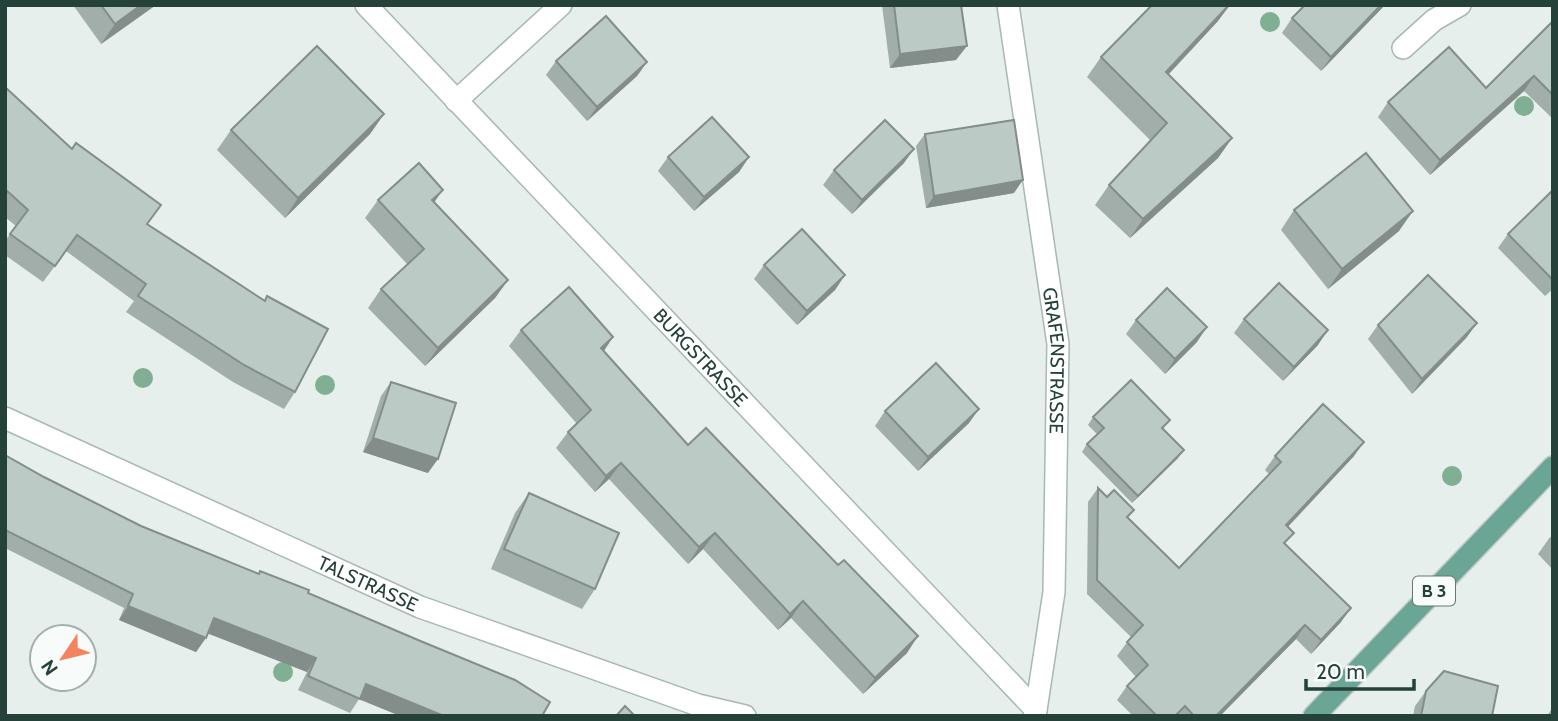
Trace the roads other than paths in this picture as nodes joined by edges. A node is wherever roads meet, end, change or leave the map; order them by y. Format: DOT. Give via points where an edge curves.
graph roads {
  1 [pos="366,5"];
  2 [pos="561,5"];
  3 [pos="1008,5"];
  4 [pos="1460,5"];
  5 [pos="1403,48"];
  6 [pos="456,101"];
  7 [pos="5,418"];
  8 [pos="1553,467"];
  9 [pos="1035,713"];
  10 [pos="745,716"];
  11 [pos="1314,716"];
  1 -- 6 [label="street, BURGSTRASSE"];
  2 -- 6 [label="street"];
  3 -- 9 [label="street, GRAFENSTRASSE" via="1058,344 1054,593"];
  4 -- 5 [label="street" via="1434,20"];
  6 -- 9 [label="street, BURGSTRASSE"];
  7 -- 10 [label="street, TALSTRASSE" via="420,607 698,705"];
  8 -- 11 [label="main road, B 3"];
}
